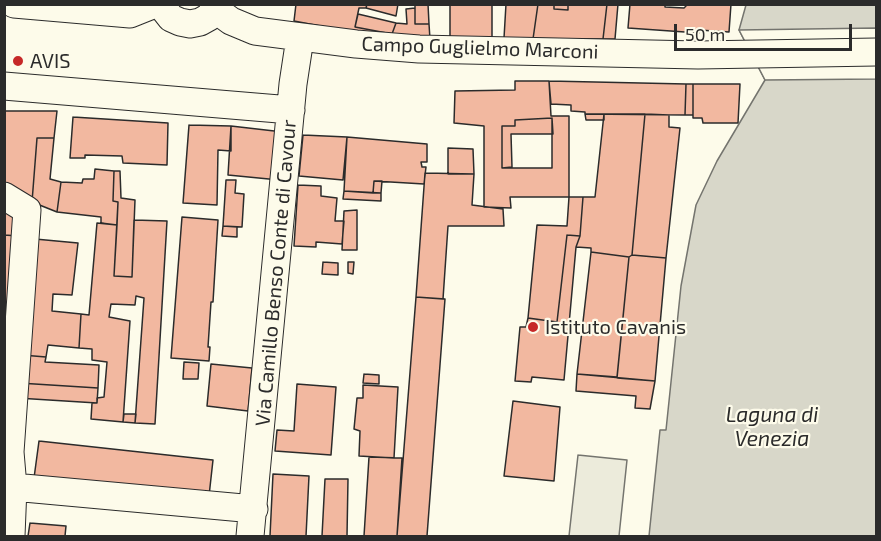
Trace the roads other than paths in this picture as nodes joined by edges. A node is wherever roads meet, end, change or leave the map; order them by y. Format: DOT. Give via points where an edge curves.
graph roads {
  1 [pos="7,4"];
  2 [pos="14,4"];
  3 [pos="155,4"];
  4 [pos="160,4"];
  5 [pos="217,7"];
  6 [pos="4,22"];
  7 [pos="300,38"];
  8 [pos="876,52"];
  9 [pos="4,86"];
  10 [pos="291,110"];
  11 [pos="4,196"];
  12 [pos="7,451"];
  13 [pos="13,487"];
  14 [pos="254,509"];
  15 [pos="11,537"];
  16 [pos="250,537"];
  1 -- 6 [label="street"];
  2 -- 3 [label="street" via="130,14"];
  4 -- 5 [label="street" via="171,18 190,24 209,17"];
  5 -- 7 [label="street, Campo Guglielmo Marconi" via="231,21 255,31"];
  7 -- 8 [label="street, Campo Guglielmo Marconi" via="419,49 698,55"];
  7 -- 10 [label="street, Via Camillo Benso Conte di Cavour"];
  9 -- 10 [label="street"];
  10 -- 14 [label="street, Via Camillo Benso Conte di Cavour"];
  11 -- 12 [label="street" via="27,210"];
  12 -- 13 [label="street"];
  13 -- 14 [label="street"];
  13 -- 15 [label="street"];
  14 -- 16 [label="street, Via Camillo Benso Conte di Cavour"];
}
